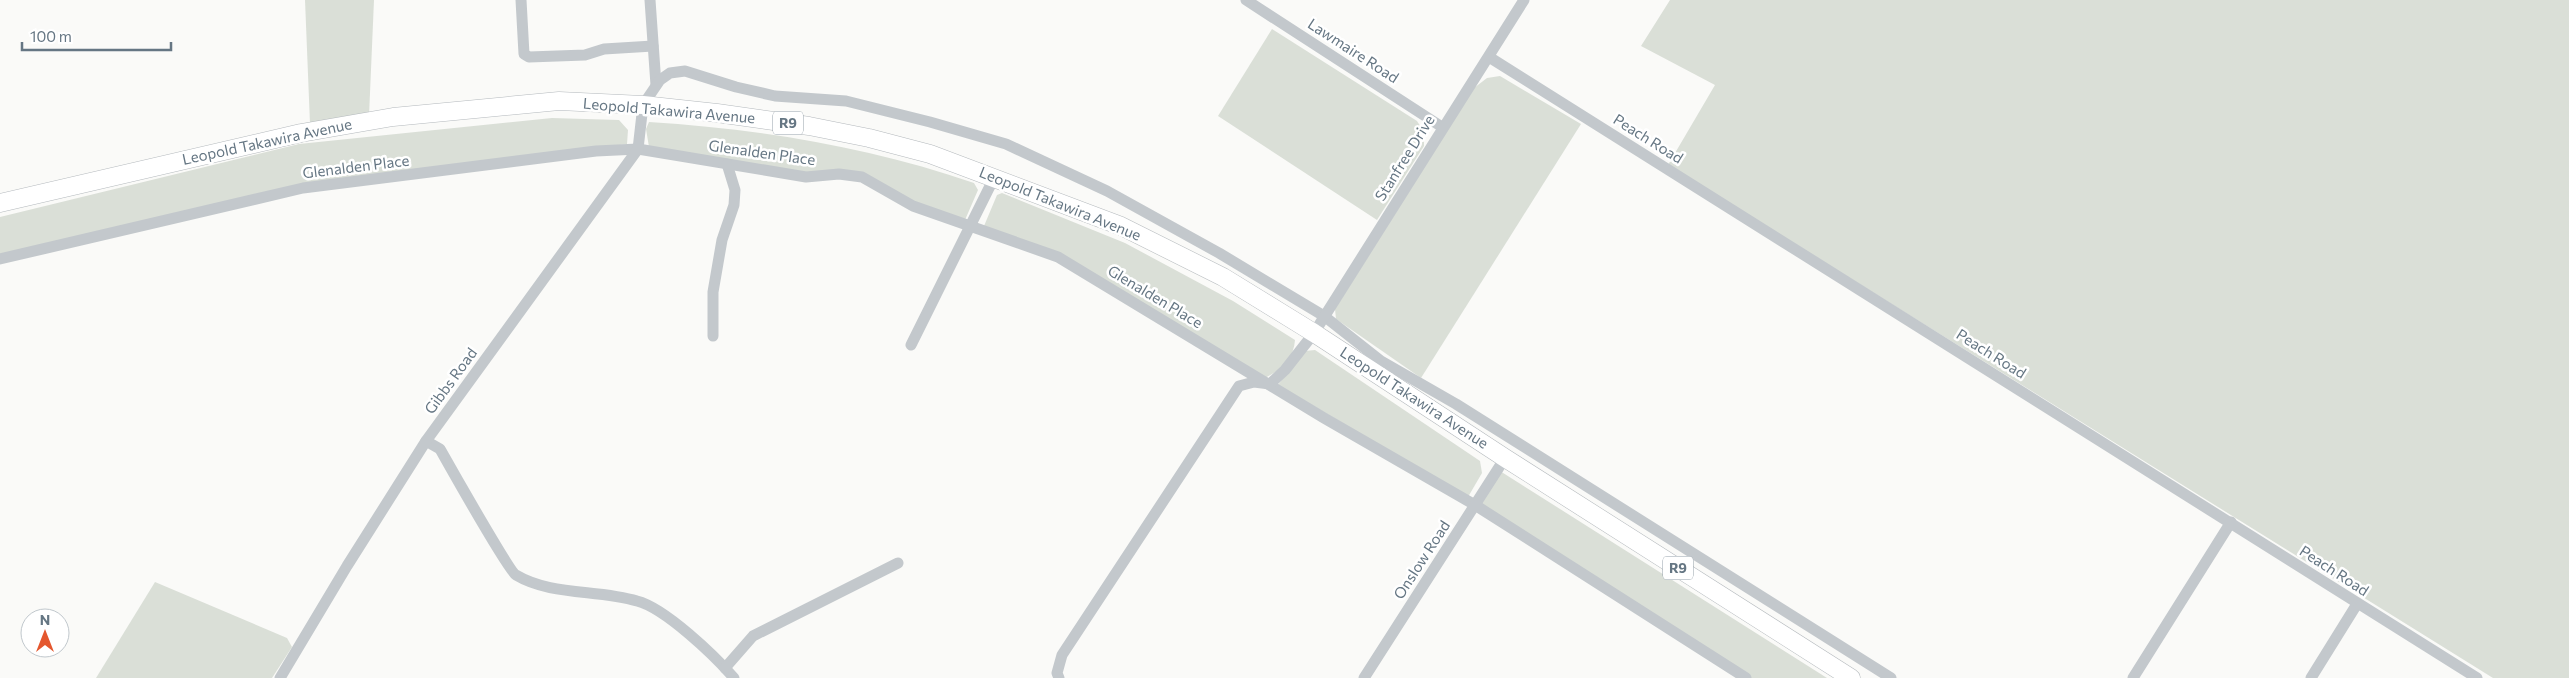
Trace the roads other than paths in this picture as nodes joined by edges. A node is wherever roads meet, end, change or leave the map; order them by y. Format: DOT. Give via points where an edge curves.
graph roads {
  1 [pos="521,0"];
  2 [pos="650,0"];
  3 [pos="1524,0"];
  4 [pos="1254,2"];
  5 [pos="653,46"];
  6 [pos="1489,57"];
  7 [pos="656,85"];
  8 [pos="642,105"];
  9 [pos="1442,127"];
  10 [pos="638,149"];
  11 [pos="727,164"];
  12 [pos="994,178"];
  13 [pos="0,203"];
  14 [pos="972,225"];
  15 [pos="0,259"];
  16 [pos="1324,316"];
  17 [pos="1314,333"];
  18 [pos="713,336"];
  19 [pos="911,345"];
  20 [pos="1270,384"];
  21 [pos="1456,404"];
  22 [pos="1445,419"];
  23 [pos="1488,424"];
  24 [pos="1476,440"];
  25 [pos="426,441"];
  26 [pos="1505,458"];
  27 [pos="1475,506"];
  28 [pos="2231,522"];
  29 [pos="1669,540"];
  30 [pos="1644,546"];
  31 [pos="898,563"];
  32 [pos="2357,604"];
  33 [pos="725,668"];
  34 [pos="280,678"];
  35 [pos="734,678"];
  36 [pos="1059,678"];
  37 [pos="1364,678"];
  38 [pos="1746,678"];
  39 [pos="1851,678"];
  40 [pos="1891,678"];
  41 [pos="2133,678"];
  42 [pos="2310,678"];
  43 [pos="2477,678"];
  1 -- 5 [label="street" via="524,54 529,57 585,55 604,48"];
  2 -- 5 [label="street"];
  3 -- 6 [label="street, Stanfree Drive"];
  4 -- 9 [label="street, Lawmaire Road"];
  5 -- 7 [label="street"];
  6 -- 9 [label="street, Stanfree Drive"];
  6 -- 28 [label="street, Peach Road"];
  7 -- 8 [label="street"];
  7 -- 16 [label="street" via="670,73 693,73 736,88 775,96 846,101 1006,144 1107,191"];
  8 -- 10 [label="street"];
  8 -- 12 [label="highway, Leopold Takawira Avenue / R9" via="799,124 869,138 930,154"];
  8 -- 13 [label="highway, Leopold Takawira Avenue / R9" via="559,101 393,116 301,133"];
  9 -- 16 [label="street, Stanfree Drive"];
  10 -- 11 [label="street, Glenalden Place"];
  10 -- 15 [label="street, Glenalden Place" via="596,151 303,188"];
  10 -- 25 [label="street, Gibbs Road"];
  11 -- 14 [label="street, Glenalden Place" via="806,177 839,174 862,177 913,206"];
  11 -- 18 [label="street" via="735,190 734,204 722,240 713,292"];
  12 -- 14 [label="street"];
  12 -- 17 [label="highway, Leopold Takawira Avenue / R9" via="1121,226 1223,277"];
  14 -- 19 [label="street"];
  14 -- 20 [label="street, Glenalden Place" via="1058,257"];
  16 -- 17 [label="street, Stanfree Drive"];
  16 -- 21 [label="street" via="1381,361"];
  17 -- 20 [label="street, Stanfree Drive"];
  17 -- 22 [label="highway, Leopold Takawira Avenue / R9"];
  20 -- 27 [label="street, Glenalden Place"];
  20 -- 36 [label="street" via="1254,382 1239,386 1062,655 1057,673"];
  21 -- 22 [label="street"];
  21 -- 23 [label="street"];
  22 -- 24 [label="highway, Leopold Takawira Avenue / R9"];
  23 -- 24 [label="street"];
  23 -- 29 [label="street"];
  24 -- 26 [label="highway, Leopold Takawira Avenue / R9"];
  25 -- 33 [label="street" via="440,449 514,574 541,586 637,600 654,607"];
  25 -- 34 [label="street, Gibbs Road"];
  26 -- 27 [label="street, Onslow Road"];
  26 -- 30 [label="highway, R9"];
  27 -- 37 [label="street, Onslow Road"];
  27 -- 38 [label="street, Glenalden Place"];
  28 -- 32 [label="street, Peach Road"];
  28 -- 41 [label="street"];
  29 -- 30 [label="street"];
  29 -- 40 [label="street"];
  30 -- 39 [label="highway, R9"];
  31 -- 33 [label="street" via="753,636"];
  32 -- 42 [label="street"];
  32 -- 43 [label="street, Peach Road"];
  33 -- 35 [label="street"];
}
